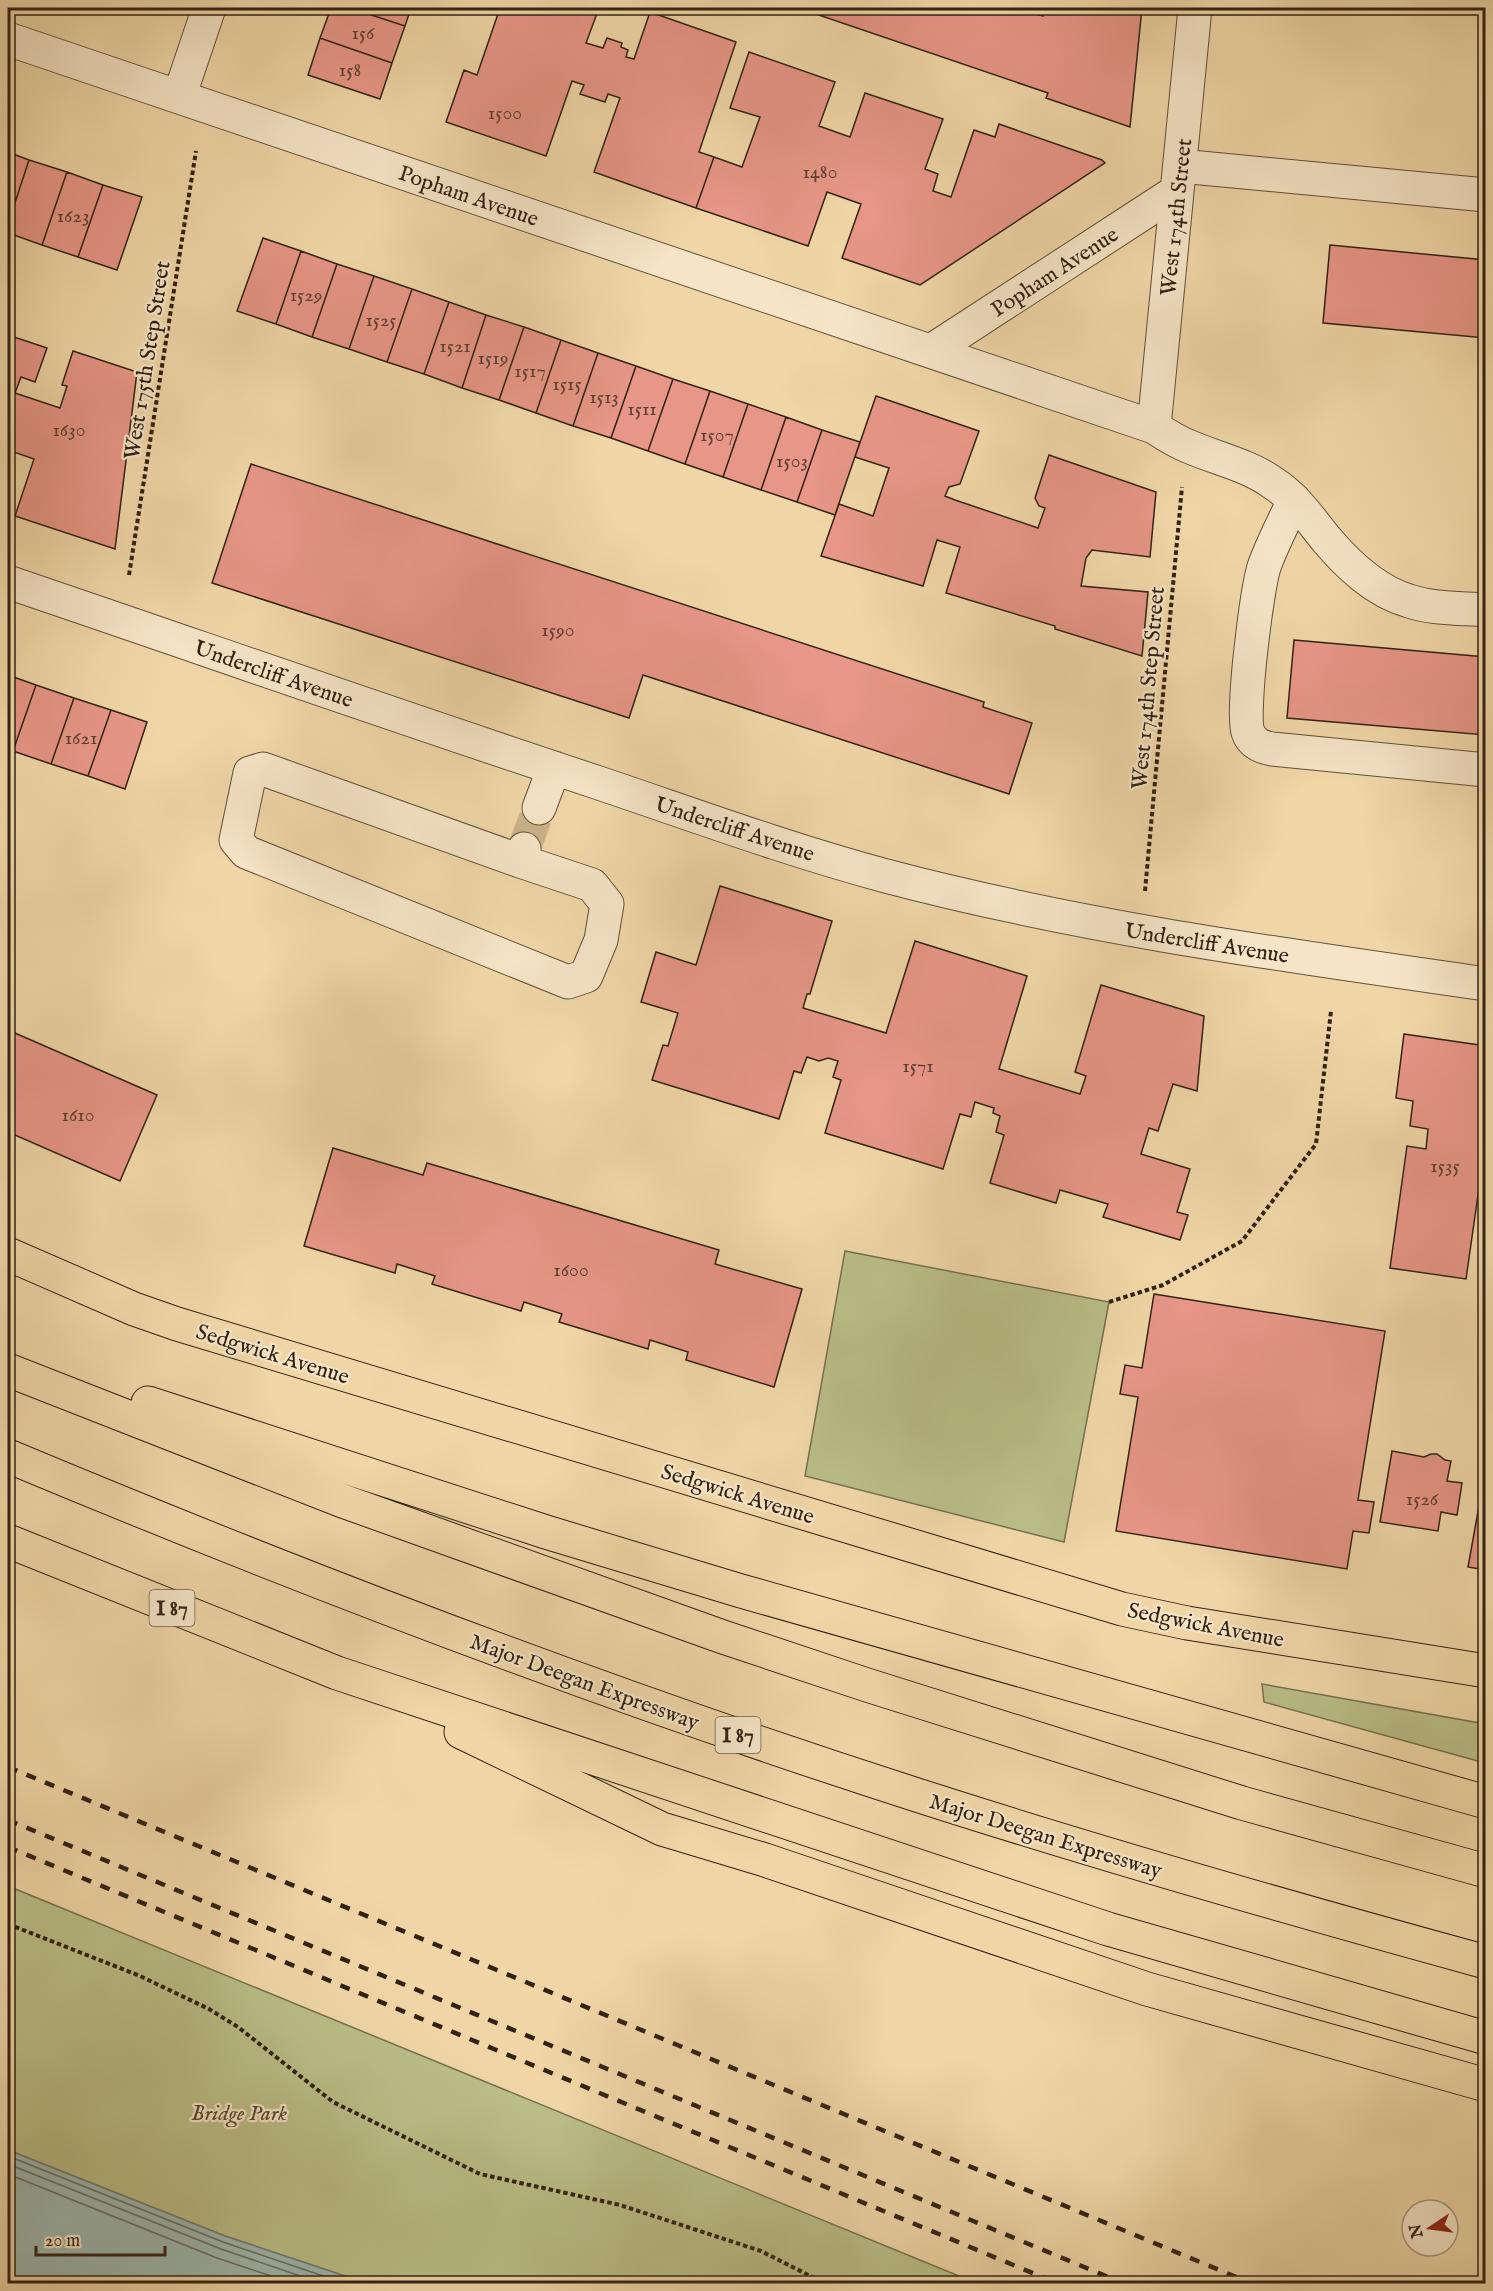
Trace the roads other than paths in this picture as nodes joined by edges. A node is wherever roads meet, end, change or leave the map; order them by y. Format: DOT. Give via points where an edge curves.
graph roads {
  1 [pos="209,8"];
  2 [pos="1195,8"];
  3 [pos="8,39"];
  4 [pos="179,97"];
  5 [pos="1179,179"];
  6 [pos="1485,195"];
  7 [pos="931,351"];
  8 [pos="1154,427"];
  9 [pos="1294,500"];
  10 [pos="8,582"];
  11 [pos="1485,610"];
  12 [pos="554,768"];
  13 [pos="1485,770"];
  14 [pos="539,808"];
  15 [pos="522,855"];
  16 [pos="1485,984"];
  17 [pos="8,1254"];
  18 [pos="8,1357"];
  19 [pos="8,1370"];
  20 [pos="8,1456"];
  21 [pos="8,1541"];
  22 [pos="1485,1671"];
  23 [pos="337,1673"];
  24 [pos="1485,1802"];
  25 [pos="1485,1871"];
  26 [pos="1485,1962"];
  27 [pos="1485,2038"];
  28 [pos="1485,2085"];
  1 -- 4 [label="street"];
  2 -- 5 [label="street, West 174th Street"];
  3 -- 4 [label="street, Popham Avenue"];
  4 -- 7 [label="street, Popham Avenue"];
  5 -- 6 [label="street"];
  5 -- 7 [label="street, Popham Avenue"];
  5 -- 8 [label="street, West 174th Street"];
  7 -- 8 [label="street, Popham Avenue"];
  8 -- 9 [label="street, Popham Avenue" via="1184,445 1266,477"];
  9 -- 11 [label="street, Popham Avenue" via="1338,553 1378,587 1409,601"];
  9 -- 13 [label="street" via="1264,568 1258,599 1245,721 1252,740 1272,749"];
  10 -- 12 [label="street, Undercliff Avenue"];
  12 -- 14 [label="street"];
  12 -- 16 [label="street, Undercliff Avenue" via="835,861 1013,907 1223,946"];
  15 -- 15 [label="street" via="592,885 607,904 601,940 586,976 568,982 246,852 236,840 250,772 263,769"];
  17 -- 22 [label="main road, Sedgwick Avenue" via="177,1324 1122,1609"];
  18 -- 24 [label="main road" via="741,1591"];
  19 -- 25 [label="main road" via="340,1500 712,1634 1242,1803"];
  20 -- 26 [label="main road, Major Deegan Expressway / I 87" via="342,1592 766,1745 1076,1845"];
  21 -- 23 [label="main road, I 87"];
  23 -- 27 [label="main road, I 87" via="1108,1929"];
  23 -- 28 [label="main road" via="662,1829 1147,1989"];
}
